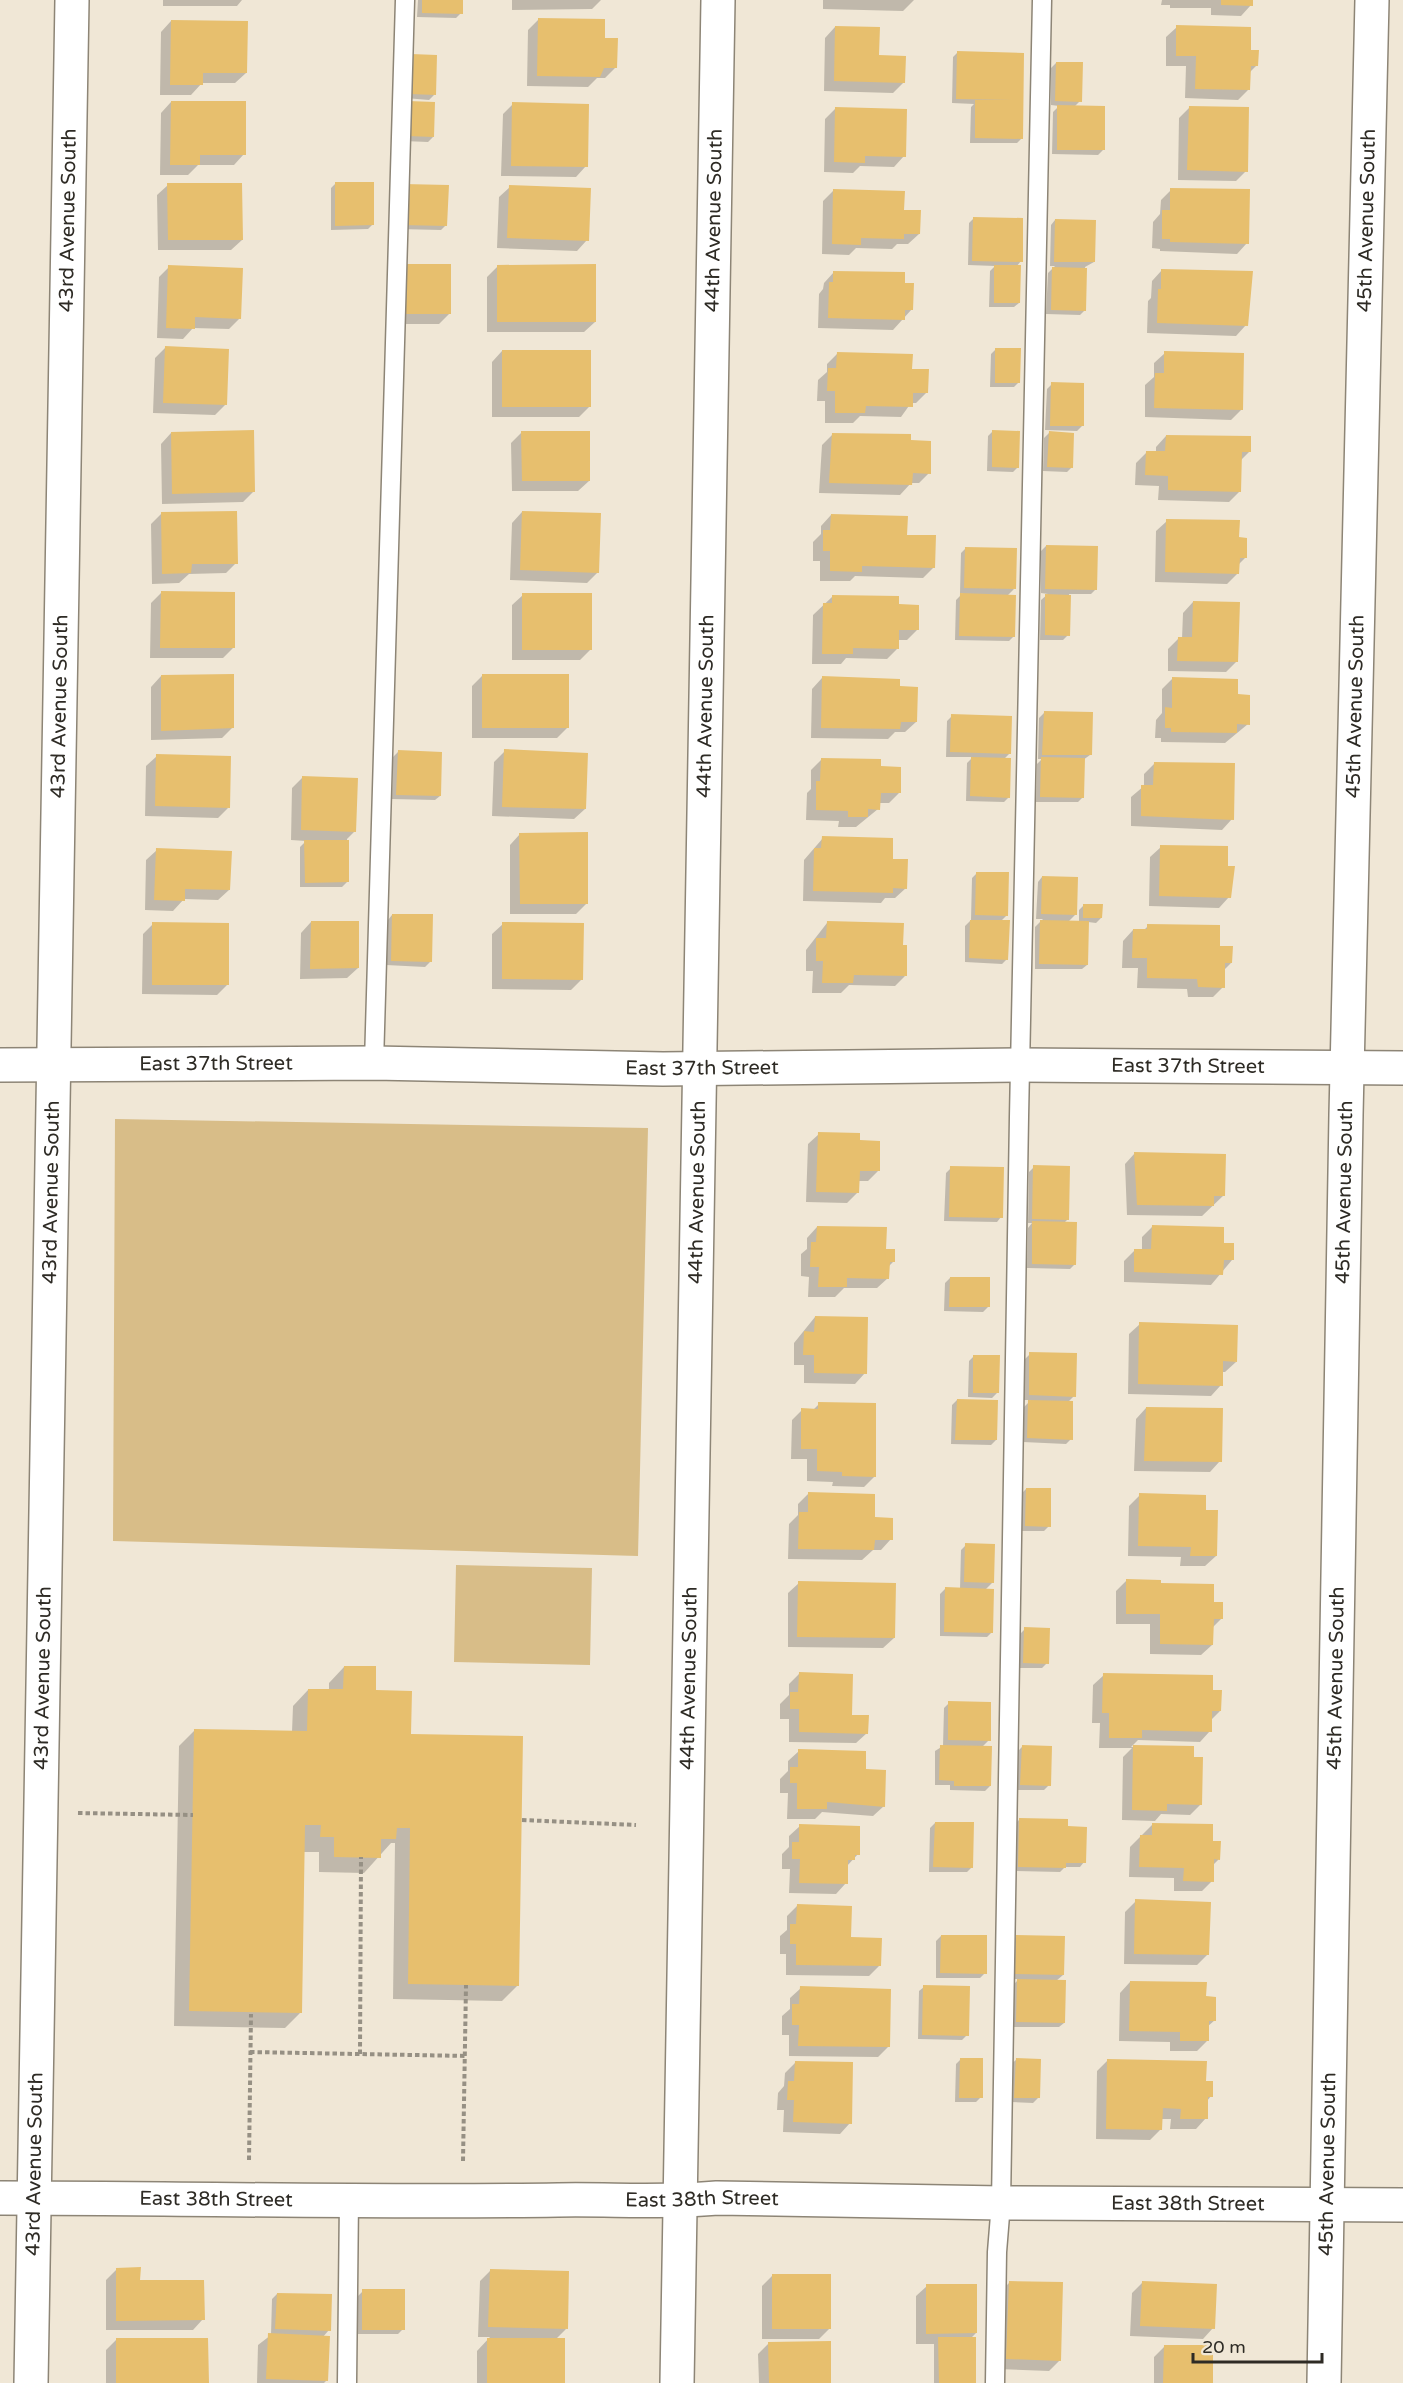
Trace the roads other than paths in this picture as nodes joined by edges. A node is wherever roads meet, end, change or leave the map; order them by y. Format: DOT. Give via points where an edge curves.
graph roads {
  1 [pos="72,0"];
  2 [pos="405,0"];
  3 [pos="718,0"];
  4 [pos="1042,0"];
  5 [pos="1372,0"];
  6 [pos="374,1063"];
  7 [pos="0,1065"];
  8 [pos="54,1065"];
  9 [pos="1020,1065"];
  10 [pos="1403,1068"];
  11 [pos="700,1069"];
  12 [pos="1348,1069"];
  13 [pos="0,2198"];
  14 [pos="34,2198"];
  15 [pos="349,2199"];
  16 [pos="680,2201"];
  17 [pos="1001,2203"];
  18 [pos="1326,2203"];
  19 [pos="1403,2205"];
  20 [pos="31,2383"];
  21 [pos="347,2383"];
  22 [pos="677,2383"];
  23 [pos="995,2383"];
  24 [pos="1324,2383"];
  1 -- 8 [label="street, 43rd Avenue South"];
  2 -- 6 [label="lane"];
  3 -- 11 [label="street, 44th Avenue South"];
  4 -- 9 [label="lane"];
  5 -- 12 [label="street, 45th Avenue South"];
  6 -- 8 [label="street, East 37th Street"];
  6 -- 11 [label="street, East 37th Street"];
  7 -- 8 [label="street, East 37th Street"];
  8 -- 14 [label="street, 43rd Avenue South"];
  9 -- 11 [label="street, East 37th Street"];
  9 -- 12 [label="street, East 37th Street"];
  9 -- 17 [label="lane"];
  10 -- 12 [label="street, East 37th Street"];
  11 -- 16 [label="street, 44th Avenue South"];
  12 -- 18 [label="street, 45th Avenue South"];
  13 -- 14 [label="street, East 38th Street"];
  14 -- 15 [label="street, East 38th Street"];
  14 -- 20 [label="street, 43rd Avenue South"];
  15 -- 16 [label="street, East 38th Street"];
  15 -- 21 [label="lane"];
  16 -- 17 [label="street, East 38th Street" via="717,2198"];
  16 -- 22 [label="street, 44th Avenue South"];
  17 -- 18 [label="street, East 38th Street"];
  17 -- 23 [label="lane"];
  18 -- 19 [label="street, East 38th Street"];
  18 -- 24 [label="street, 45th Avenue South"];
}
